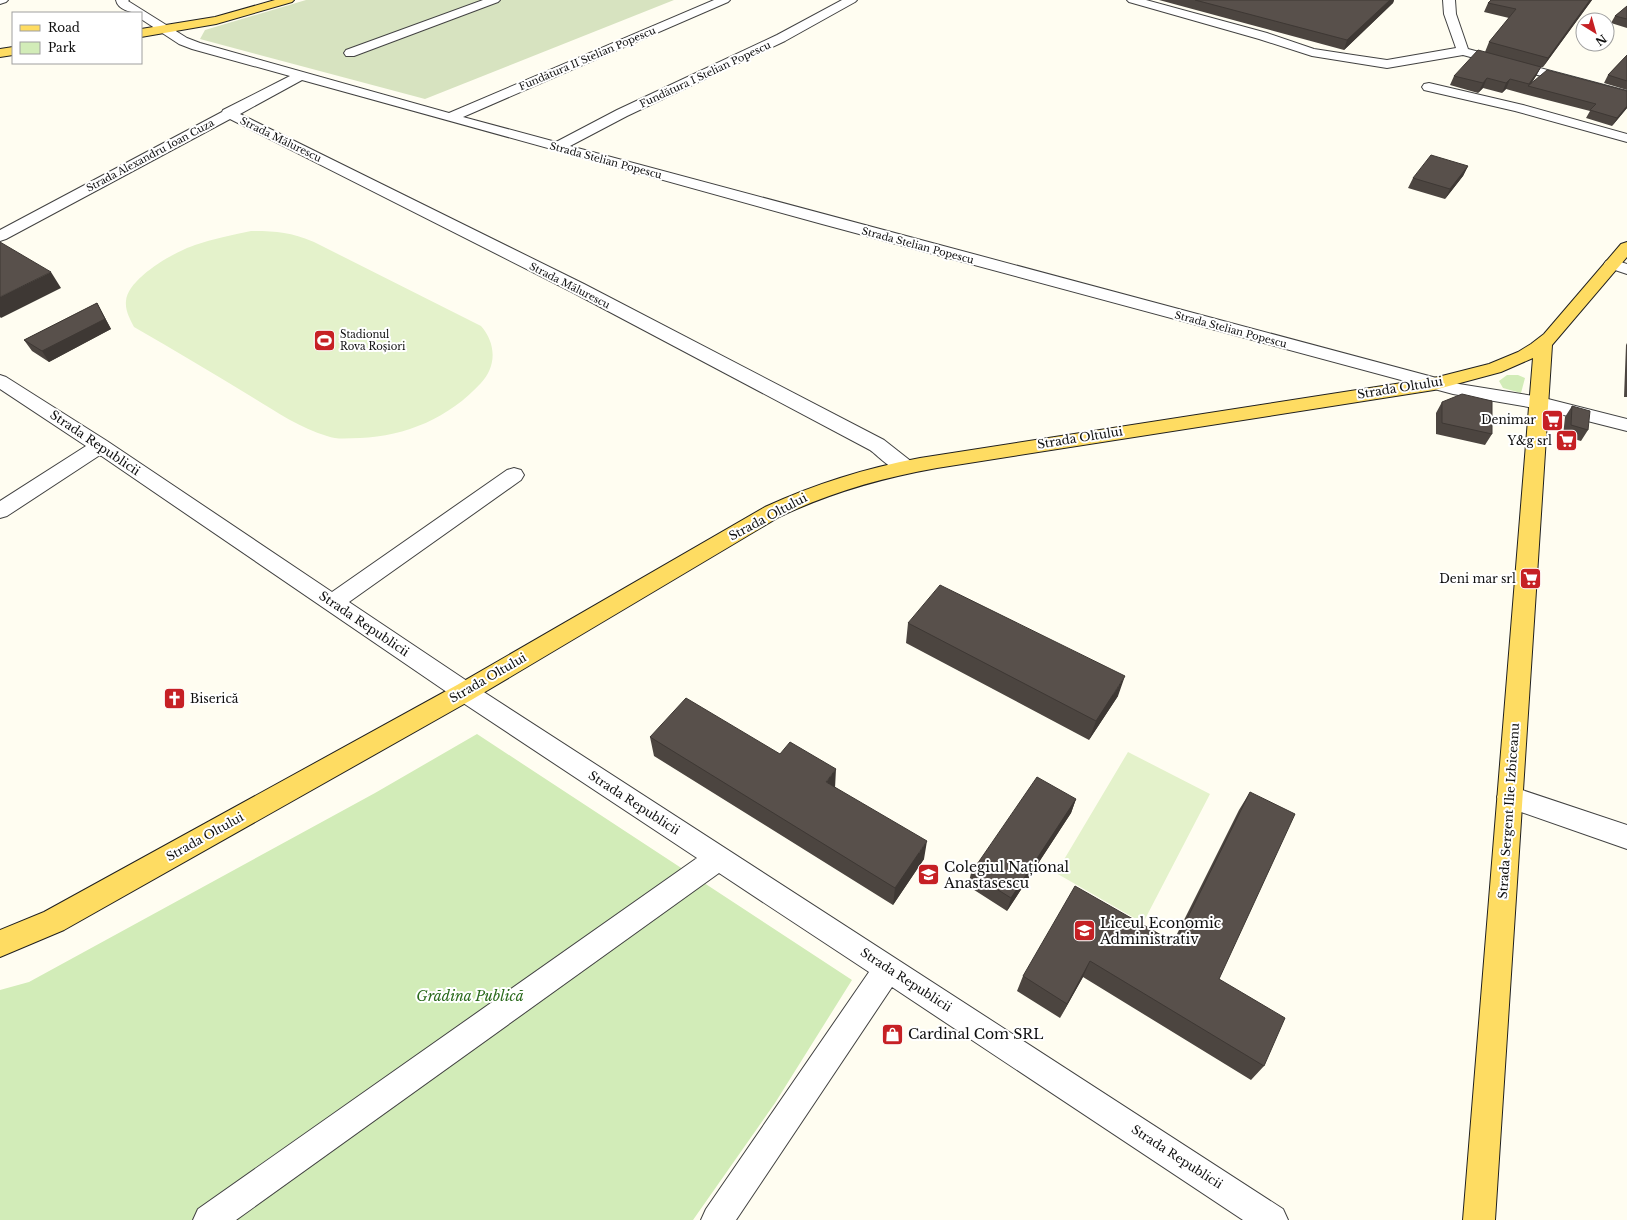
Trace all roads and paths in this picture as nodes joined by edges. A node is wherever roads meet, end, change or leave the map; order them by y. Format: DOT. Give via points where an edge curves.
graph roads {
  1 [pos="123,0"];
  2 [pos="288,0"];
  3 [pos="494,0"];
  4 [pos="724,0"];
  5 [pos="851,0"];
  6 [pos="1134,0"];
  7 [pos="1449,0"];
  8 [pos="137,12"];
  9 [pos="142,15"];
  10 [pos="166,29"];
  11 [pos="142,33"];
  12 [pos="12,51"];
  13 [pos="1463,52"];
  14 [pos="0,53"];
  15 [pos="350,53"];
  16 [pos="300,76"];
  17 [pos="1429,87"];
  18 [pos="1627,95"];
  19 [pos="228,113"];
  20 [pos="451,117"];
  21 [pos="1627,138"];
  22 [pos="557,147"];
  23 [pos="0,236"];
  24 [pos="1627,247"];
  25 [pos="1620,266"];
  26 [pos="1543,344"];
  27 [pos="0,381"];
  28 [pos="1434,384"];
  29 [pos="1540,402"];
  30 [pos="1627,425"];
  31 [pos="100,446"];
  32 [pos="906,467"];
  33 [pos="514,475"];
  34 [pos="0,511"];
  35 [pos="332,603"];
  36 [pos="465,692"];
  37 [pos="1510,797"];
  38 [pos="1627,837"];
  39 [pos="719,858"];
  40 [pos="0,944"];
  41 [pos="888,968"];
  42 [pos="209,1220"];
  43 [pos="717,1220"];
  44 [pos="1272,1220"];
  45 [pos="1479,1220"];
  1 -- 8 [label="street, Strada Stelian Popescu" via="123,3"];
  2 -- 10 [label="main road" via="216,20"];
  3 -- 15 [label="street"];
  4 -- 20 [label="street, Fundătura II Stelian Popescu"];
  5 -- 22 [label="street, Fundătura I Stelian Popescu" via="781,38 622,113"];
  6 -- 13 [label="street" via="1312,52 1353,60 1387,64"];
  7 -- 13 [label="street" via="1450,14"];
  9 -- 10 [label="street, Strada Stelian Popescu"];
  10 -- 11 [label="main road"];
  10 -- 16 [label="street, Strada Stelian Popescu" via="183,41 196,46"];
  12 -- 14 [label="main road"];
  13 -- 18 [label="street"];
  16 -- 19 [label="street, Strada Alexandru Ioan Cuza"];
  16 -- 20 [label="street, Strada Stelian Popescu"];
  17 -- 21 [label="street"];
  19 -- 23 [label="street, Strada Alexandru Ioan Cuza"];
  19 -- 32 [label="street, Strada Mălurescu" via="578,288 877,445"];
  20 -- 22 [label="street, Strada Stelian Popescu"];
  22 -- 28 [label="street, Strada Stelian Popescu"];
  24 -- 25 [label="main road, Strada Oltului"];
  25 -- 26 [label="main road, Strada Oltului"];
  26 -- 28 [label="main road, Strada Oltului" via="1498,367"];
  26 -- 29 [label="main road, Strada Sergent Ilie Izbiceanu"];
  27 -- 31 [label="street, Strada Republicii"];
  28 -- 29 [label="street, Strada Stelian Popescu" via="1477,394"];
  28 -- 32 [label="main road, Strada Oltului"];
  29 -- 30 [label="street"];
  29 -- 37 [label="main road, Strada Sergent Ilie Izbiceanu"];
  31 -- 34 [label="street"];
  31 -- 35 [label="street, Strada Republicii"];
  32 -- 36 [label="main road, Strada Oltului" via="816,492 772,512"];
  33 -- 35 [label="street"];
  35 -- 36 [label="street, Strada Republicii"];
  36 -- 39 [label="street, Strada Republicii"];
  36 -- 40 [label="main road, Strada Oltului" via="54,921"];
  37 -- 38 [label="street"];
  37 -- 45 [label="main road, Strada Sergent Ilie Izbiceanu"];
  39 -- 41 [label="street, Strada Republicii"];
  39 -- 42 [label="street"];
  41 -- 43 [label="street"];
  41 -- 44 [label="street, Strada Republicii"];
}
